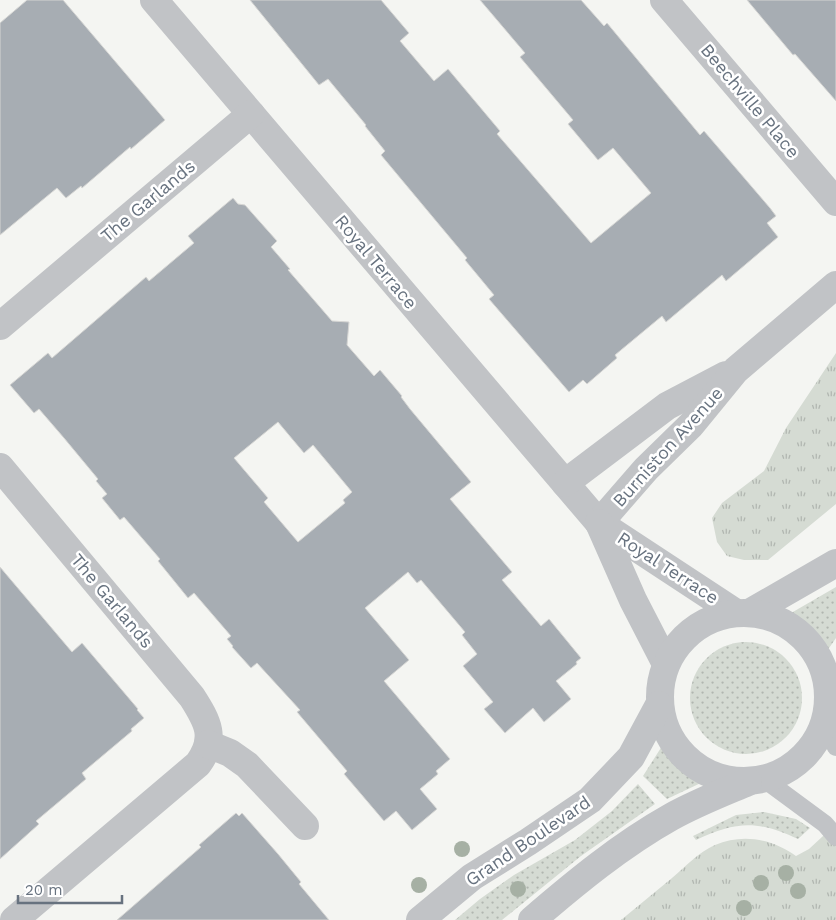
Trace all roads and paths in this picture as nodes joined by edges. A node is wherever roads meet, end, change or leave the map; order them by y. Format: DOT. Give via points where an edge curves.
graph roads {
  1 [pos="154,0"];
  2 [pos="664,0"];
  3 [pos="250,114"];
  4 [pos="836,202"];
  5 [pos="836,285"];
  6 [pos="0,326"];
  7 [pos="736,370"];
  8 [pos="0,466"];
  9 [pos="565,483"];
  10 [pos="599,524"];
  11 [pos="836,563"];
  12 [pos="744,612"];
  13 [pos="666,664"];
  14 [pos="832,686"];
  15 [pos="660,705"];
  16 [pos="830,736"];
  17 [pos="208,744"];
  18 [pos="756,780"];
  19 [pos="305,826"];
  20 [pos="836,837"];
  21 [pos="14,920"];
  22 [pos="420,920"];
  23 [pos="532,920"];
  1 -- 3 [label="street, Royal Terrace"];
  2 -- 4 [label="street, Beechville Place"];
  3 -- 6 [label="street, The Garlands"];
  3 -- 9 [label="street, Royal Terrace"];
  5 -- 7 [label="street, Burniston Avenue"];
  7 -- 9 [label="street, Burniston Avenue" via="667,406"];
  7 -- 10 [label="street, Burniston Avenue" via="691,425 646,469"];
  8 -- 17 [label="street, The Garlands" via="192,697 205,718"];
  9 -- 10 [label="street, Royal Terrace"];
  10 -- 12 [label="street, Royal Terrace"];
  10 -- 13 [label="street, Royal Terrace"];
  11 -- 12 [label="street"];
  12 -- 13 [label="street" via="714,618 694,629"];
  12 -- 14 [label="street" via="775,618 795,629 812,647"];
  13 -- 15 [label="street" via="660,684"];
  14 -- 16 [label="street"];
  15 -- 18 [label="street" via="667,732 683,755 705,772"];
  15 -- 22 [label="street, Grand Boulevard" via="631,757 590,800 472,877"];
  16 -- 18 [label="street" via="790,768"];
  17 -- 19 [label="street" via="230,753 247,765"];
  17 -- 21 [label="street" via="198,764"];
  18 -- 20 [label="lane" via="825,824"];
  18 -- 23 [label="street" via="696,804 662,822 574,885"];
}
